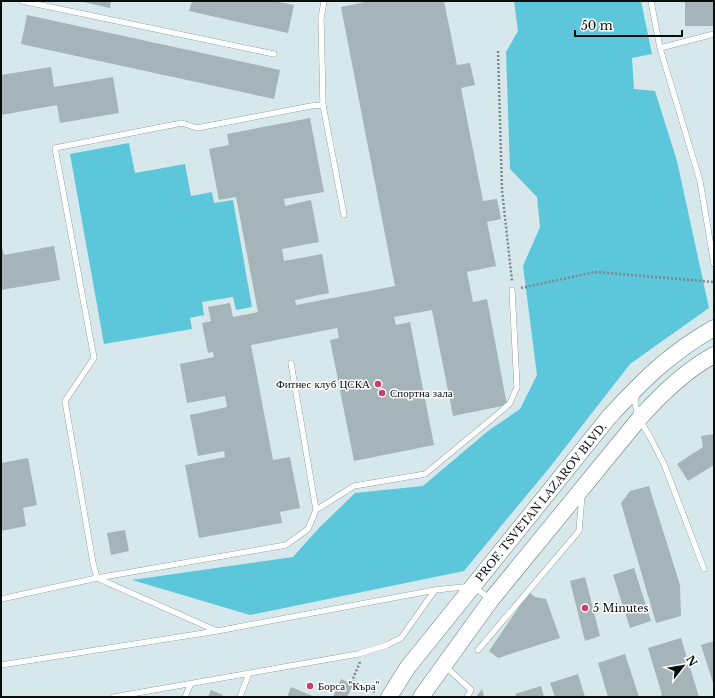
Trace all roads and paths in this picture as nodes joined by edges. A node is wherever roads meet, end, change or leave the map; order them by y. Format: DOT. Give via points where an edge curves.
graph roads {
  1 [pos="22,1"];
  2 [pos="324,1"];
  3 [pos="651,1"];
  4 [pos="714,34"];
  5 [pos="660,48"];
  6 [pos="498,51"];
  7 [pos="274,54"];
  8 [pos="323,105"];
  9 [pos="344,215"];
  10 [pos="714,264"];
  11 [pos="714,282"];
  12 [pos="512,290"];
  13 [pos="714,328"];
  14 [pos="714,355"];
  15 [pos="291,363"];
  16 [pos="638,386"];
  17 [pos="639,419"];
  18 [pos="582,488"];
  19 [pos="316,510"];
  20 [pos="704,569"];
  21 [pos="97,578"];
  22 [pos="473,586"];
  23 [pos="435,590"];
  24 [pos="1,598"];
  25 [pos="491,600"];
  26 [pos="217,631"];
  27 [pos="478,650"];
  28 [pos="444,664"];
  29 [pos="1,665"];
  30 [pos="249,673"];
  31 [pos="354,677"];
  32 [pos="191,683"];
  33 [pos="382,694"];
  34 [pos="114,697"];
  35 [pos="185,697"];
  36 [pos="240,697"];
  37 [pos="421,697"];
  38 [pos="467,697"];
  1 -- 7 [label="lane"];
  2 -- 8 [label="lane"];
  3 -- 5 [label="lane"];
  4 -- 5 [label="lane"];
  5 -- 10 [label="lane" via="700,181"];
  6 -- 12 [label="path" via="502,190"];
  8 -- 9 [label="lane"];
  8 -- 21 [label="lane" via="197,128 182,122 55,148 94,358 65,401"];
  11 -- 12 [label="path" via="595,272"];
  12 -- 19 [label="lane" via="517,387 510,403 425,474 354,486"];
  13 -- 16 [label="main road, PROF. TSVETAN LAZAROV BLVD." via="667,359"];
  14 -- 17 [label="main road, PROF. TSVETAN LAZAROV BLVD." via="681,377 658,397"];
  15 -- 19 [label="lane"];
  16 -- 17 [label="lane" via="634,403"];
  16 -- 22 [label="main road, PROF. TSVETAN LAZAROV BLVD." via="609,417"];
  17 -- 18 [label="main road, PROF. TSVETAN LAZAROV BLVD."];
  17 -- 20 [label="lane" via="664,464"];
  18 -- 25 [label="main road, PROF. TSVETAN LAZAROV BLVD."];
  18 -- 27 [label="lane" via="579,531"];
  19 -- 21 [label="lane" via="308,528 286,545"];
  21 -- 24 [label="lane"];
  21 -- 26 [label="lane"];
  22 -- 23 [label="lane"];
  22 -- 25 [label="lane"];
  22 -- 33 [label="main road, PROF. TSVETAN LAZAROV BLVD." via="408,667"];
  23 -- 26 [label="lane"];
  23 -- 30 [label="lane" via="401,638 388,645 358,654"];
  25 -- 28 [label="main road, PROF. TSVETAN LAZAROV BLVD."];
  26 -- 29 [label="lane"];
  28 -- 37 [label="main road, PROF. TSVETAN LAZAROV BLVD."];
  28 -- 38 [label="lane" via="471,690"];
  30 -- 32 [label="lane"];
  30 -- 36 [label="lane"];
  31 -- 33 [label="path" via="352,681"];
  32 -- 34 [label="lane"];
  32 -- 35 [label="lane"];
}
